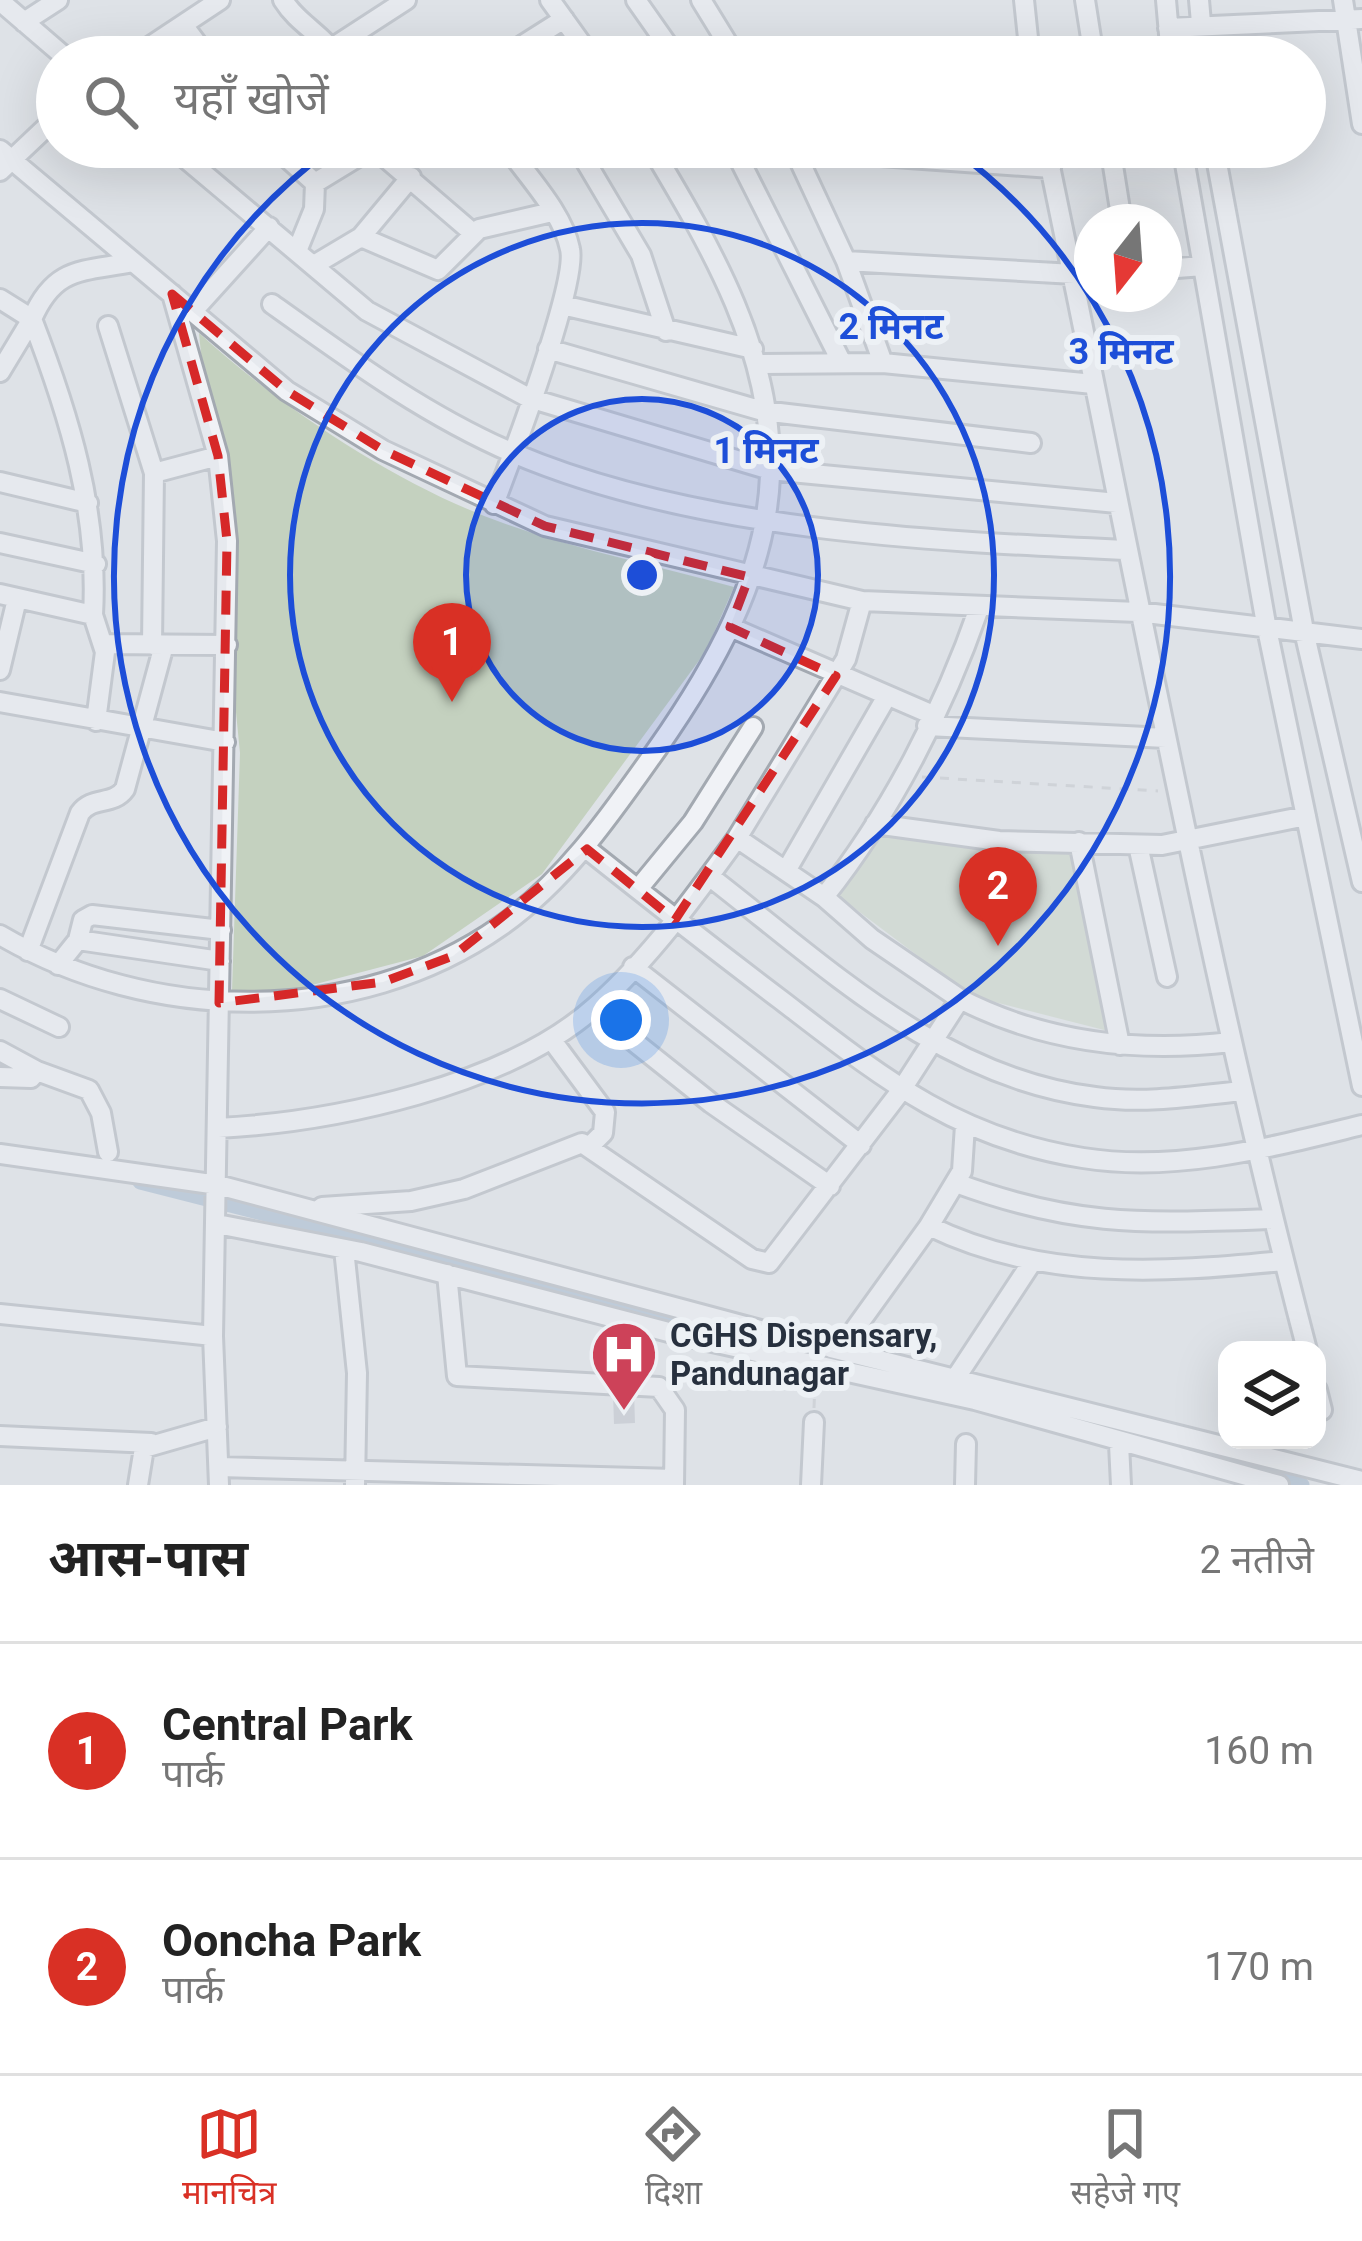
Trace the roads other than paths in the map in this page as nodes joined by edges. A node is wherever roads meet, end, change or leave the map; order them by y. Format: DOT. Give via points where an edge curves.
graph roads {
  1 [pos="58,0"];
  2 [pos="220,0"];
  3 [pos="284,0"];
  4 [pos="406,0"];
  5 [pos="550,0"];
  6 [pos="636,0"];
  7 [pos="1024,0"];
  8 [pos="1085,0"];
  9 [pos="1166,0"];
  10 [pos="1199,0"];
  11 [pos="1,1"];
  12 [pos="708,1"];
  13 [pos="1350,11"];
  14 [pos="565,19"];
  15 [pos="24,22"];
  16 [pos="183,25"];
  17 [pos="1203,25"];
  18 [pos="1168,28"];
  19 [pos="40,36"];
  20 [pos="166,36"];
  21 [pos="191,36"];
  22 [pos="321,36"];
  23 [pos="357,36"];
  24 [pos="539,36"];
  25 [pos="577,36"];
  26 [pos="661,36"];
  27 [pos="726,36"];
  28 [pos="1028,36"];
  29 [pos="1091,36"];
  30 [pos="1169,36"];
  31 [pos="1203,36"];
  32 [pos="1362,124"];
  33 [pos="36,134"];
  34 [pos="3,160"];
  35 [pos="197,168"];
  36 [pos="298,168"];
  37 [pos="340,168"];
  38 [pos="400,168"];
  39 [pos="522,168"];
  40 [pos="589,168"];
  41 [pos="663,168"];
  42 [pos="744,168"];
  43 [pos="803,168"];
  44 [pos="1051,168"];
  45 [pos="1113,168"];
  46 [pos="1186,168"];
  47 [pos="1218,168"];
  48 [pos="411,177"];
  49 [pos="315,183"];
  50 [pos="1119,204"];
  51 [pos="552,212"];
  52 [pos="268,227"];
  53 [pos="473,232"];
  54 [pos="361,237"];
  55 [pos="1074,248"];
  56 [pos="297,251"];
  57 [pos="846,261"];
  58 [pos="134,262"];
  59 [pos="314,266"];
  60 [pos="1203,266"];
  61 [pos="1182,268"];
  62 [pos="1074,275"];
  63 [pos="172,294"];
  64 [pos="0,299"];
  65 [pos="272,304"];
  66 [pos="562,304"];
  67 [pos="193,311"];
  68 [pos="1086,312"];
  69 [pos="32,319"];
  70 [pos="108,326"];
  71 [pos="666,331"];
  72 [pos="548,349"];
  73 [pos="756,356"];
  74 [pos="883,363"];
  75 [pos="842,364"];
  76 [pos="0,372"];
  77 [pos="1094,383"];
  78 [pos="529,398"];
  79 [pos="764,411"];
  80 [pos="1030,443"];
  81 [pos="513,453"];
  82 [pos="218,456"];
  83 [pos="770,470"];
  84 [pos="154,472"];
  85 [pos="0,482"];
  86 [pos="88,503"];
  87 [pos="1117,503"];
  88 [pos="494,504"];
  89 [pos="767,520"];
  90 [pos="0,543"];
  91 [pos="1126,550"];
  92 [pos="96,564"];
  93 [pos="749,577"];
  94 [pos="8,597"];
  95 [pos="862,601"];
  96 [pos="979,608"];
  97 [pos="1138,612"];
  98 [pos="93,615"];
  99 [pos="1266,624"];
  100 [pos="730,627"];
  101 [pos="1304,632"];
  102 [pos="1362,639"];
  103 [pos="104,644"];
  104 [pos="158,645"];
  105 [pos="227,645"];
  106 [pos="0,670"];
  107 [pos="836,676"];
  108 [pos="887,696"];
  109 [pos="0,702"];
  110 [pos="930,720"];
  111 [pos="96,721"];
  112 [pos="753,728"];
  113 [pos="144,732"];
  114 [pos="1166,738"];
  115 [pos="225,742"];
  116 [pos="1306,816"];
  117 [pos="875,824"];
  118 [pos="737,838"];
  119 [pos="1079,842"];
  120 [pos="1189,842"];
  121 [pos="1138,845"];
  122 [pos="587,848"];
  123 [pos="786,871"];
  124 [pos="709,876"];
  125 [pos="1362,882"];
  126 [pos="638,890"];
  127 [pos="824,897"];
  128 [pos="675,920"];
  129 [pos="221,930"];
  130 [pos="0,935"];
  131 [pos="78,940"];
  132 [pos="28,951"];
  133 [pos="220,961"];
  134 [pos="58,965"];
  135 [pos="633,967"];
  136 [pos="1167,976"];
  137 [pos="0,999"];
  138 [pos="961,999"];
  139 [pos="219,1003"];
  140 [pos="593,1009"];
  141 [pos="59,1027"];
  142 [pos="551,1039"];
  143 [pos="1232,1042"];
  144 [pos="932,1044"];
  145 [pos="1120,1045"];
  146 [pos="0,1051"];
  147 [pos="37,1071"];
  148 [pos="0,1077"];
  149 [pos="1362,1086"];
  150 [pos="1242,1091"];
  151 [pos="900,1092"];
  152 [pos="965,1125"];
  153 [pos="1362,1125"];
  154 [pos="218,1128"];
  155 [pos="861,1144"];
  156 [pos="590,1147"];
  157 [pos="108,1152"];
  158 [pos="1255,1152"];
  159 [pos="0,1154"];
  160 [pos="956,1183"];
  161 [pos="830,1186"];
  162 [pos="218,1188"];
  163 [pos="301,1207"];
  164 [pos="1272,1219"];
  165 [pos="217,1224"];
  166 [pos="929,1226"];
  167 [pos="344,1249"];
  168 [pos="1283,1261"];
  169 [pos="1032,1262"];
  170 [pos="447,1274"];
  171 [pos="0,1314"];
  172 [pos="213,1336"];
  173 [pos="1304,1341"];
  174 [pos="819,1356"];
  175 [pos="956,1379"];
  176 [pos="814,1422"];
  177 [pos="217,1427"];
  178 [pos="0,1436"];
  179 [pos="152,1443"];
  180 [pos="966,1444"];
  181 [pos="1119,1444"];
  182 [pos="219,1476"];
  183 [pos="355,1477"];
  184 [pos="1362,1481"];
  185 [pos="674,1482"];
  186 [pos="138,1485"];
  187 [pos="811,1485"];
  188 [pos="965,1485"];
  189 [pos="1121,1485"];
  190 [pos="1279,1485"];
  1 -- 15 [label="street"];
  2 -- 16 [label="street"];
  3 -- 22 [label="street"];
  4 -- 23 [label="street"];
  5 -- 14 [label="street"];
  6 -- 26 [label="street"];
  7 -- 28 [label="street"];
  8 -- 29 [label="street"];
  9 -- 18 [label="street"];
  10 -- 17 [label="street"];
  11 -- 15 [label="street"];
  12 -- 27 [label="street"];
  13 -- 17 [label="street"];
  13 -- 32 [label="street"];
  14 -- 24 [label="street"];
  14 -- 25 [label="street"];
  15 -- 19 [label="street"];
  16 -- 20 [label="street"];
  16 -- 21 [label="street"];
  17 -- 18 [label="street"];
  17 -- 31 [label="street"];
  18 -- 30 [label="street"];
  33 -- 34 [label="street"];
  34 -- 58 [label="street"];
  35 -- 52 [label="street"];
  36 -- 49 [label="street"];
  37 -- 49 [label="street"];
  38 -- 48 [label="street"];
  39 -- 51 [label="street"];
  40 -- 71 [label="street" via="641,255"];
  41 -- 73 [label="street" via="717,258"];
  42 -- 75 [label="street"];
  43 -- 57 [label="street"];
  44 -- 55 [label="street"];
  45 -- 50 [label="street"];
  46 -- 60 [label="street"];
  47 -- 101 [label="street"];
  48 -- 53 [label="street"];
  48 -- 54 [label="street"];
  49 -- 56 [label="street"];
  51 -- 53 [label="street"];
  51 -- 66 [label="street" via="572,252"];
  52 -- 56 [label="street"];
  52 -- 67 [label="street"];
  53 -- 54 [label="street" via="433,271"];
  54 -- 59 [label="street"];
  56 -- 59 [label="street"];
  57 -- 62 [label="street"];
  57 -- 74 [label="street"];
  58 -- 63 [label="street"];
  58 -- 69 [label="street" via="62,275 44,290"];
  59 -- 78 [label="street" via="367,311"];
  60 -- 61 [label="street"];
  60 -- 99 [label="street"];
  63 -- 67 [label="street"];
  63 -- 82 [label="street"];
  64 -- 69 [label="street"];
  65 -- 81 [label="street" via="381,382"];
  66 -- 71 [label="street"];
  66 -- 72 [label="street"];
  67 -- 88 [label="street" via="287,391"];
  68 -- 77 [label="street"];
  69 -- 76 [label="street"];
  69 -- 86 [label="street"];
  70 -- 84 [label="street"];
  71 -- 73 [label="street"];
  72 -- 78 [label="street"];
  72 -- 79 [label="street"];
  73 -- 75 [label="street"];
  73 -- 79 [label="street"];
  74 -- 75 [label="street"];
  74 -- 77 [label="street"];
  77 -- 87 [label="street"];
  78 -- 81 [label="street"];
  78 -- 83 [label="street"];
  79 -- 80 [label="street"];
  79 -- 83 [label="street"];
  81 -- 88 [label="street"];
  81 -- 89 [label="street"];
  82 -- 84 [label="street"];
  82 -- 105 [label="street"];
  83 -- 87 [label="street"];
  83 -- 89 [label="street"];
  84 -- 104 [label="street"];
  85 -- 86 [label="street"];
  86 -- 92 [label="street"];
  87 -- 91 [label="street"];
  88 -- 93 [label="street" via="602,542"];
  89 -- 91 [label="street" via="952,542"];
  89 -- 93 [label="street"];
  90 -- 92 [label="street"];
  91 -- 97 [label="street"];
  92 -- 98 [label="street"];
  93 -- 95 [label="street"];
  93 -- 100 [label="street"];
  94 -- 98 [label="street"];
  94 -- 106 [label="street"];
  95 -- 96 [label="street"];
  95 -- 107 [label="street"];
  96 -- 97 [label="street"];
  96 -- 110 [label="street"];
  97 -- 99 [label="street"];
  97 -- 114 [label="street"];
  98 -- 103 [label="street"];
  99 -- 101 [label="street"];
  99 -- 116 [label="street"];
  100 -- 107 [label="street"];
  100 -- 122 [label="street" via="700,688"];
  101 -- 102 [label="street"];
  101 -- 125 [label="street"];
  103 -- 104 [label="street"];
  103 -- 111 [label="street"];
  104 -- 105 [label="street"];
  104 -- 113 [label="street"];
  105 -- 115 [label="street"];
  107 -- 108 [label="street"];
  107 -- 118 [label="street"];
  108 -- 110 [label="street"];
  108 -- 123 [label="street"];
  109 -- 111 [label="street"];
  110 -- 114 [label="street"];
  110 -- 117 [label="street"];
  111 -- 113 [label="street"];
  112 -- 126 [label="street"];
  113 -- 115 [label="street"];
  113 -- 132 [label="street" via="122,794 80,813"];
  114 -- 120 [label="street"];
  115 -- 129 [label="street"];
  116 -- 120 [label="street"];
  116 -- 149 [label="street"];
  117 -- 119 [label="street" via="976,839"];
  117 -- 127 [label="street"];
  118 -- 123 [label="street"];
  118 -- 124 [label="street"];
  119 -- 121 [label="street"];
  119 -- 145 [label="street"];
  120 -- 121 [label="street"];
  120 -- 143 [label="street"];
  121 -- 136 [label="street"];
  122 -- 126 [label="street"];
  122 -- 139 [label="street" via="504,923 453,956 362,986 281,1002"];
  123 -- 127 [label="street"];
  124 -- 128 [label="street"];
  124 -- 144 [label="street"];
  126 -- 128 [label="street"];
  127 -- 138 [label="street"];
  128 -- 135 [label="street"];
  128 -- 151 [label="street"];
  129 -- 131 [label="street" via="92,915"];
  129 -- 133 [label="street"];
  130 -- 132 [label="street"];
  131 -- 133 [label="street"];
  131 -- 134 [label="street"];
  132 -- 134 [label="street"];
  133 -- 139 [label="street"];
  134 -- 139 [label="street"];
  135 -- 140 [label="street"];
  135 -- 155 [label="street"];
  137 -- 141 [label="street"];
  138 -- 144 [label="street"];
  138 -- 145 [label="street" via="1028,1028"];
  139 -- 154 [label="street"];
  140 -- 142 [label="street"];
  140 -- 161 [label="street"];
  142 -- 154 [label="street" via="395,1100"];
  142 -- 156 [label="street" via="605,1112 603,1133"];
  143 -- 145 [label="street"];
  143 -- 150 [label="street"];
  144 -- 150 [label="street" via="1097,1098"];
  144 -- 151 [label="street"];
  146 -- 147 [label="street"];
  147 -- 148 [label="street"];
  147 -- 157 [label="street" via="89,1090"];
  150 -- 158 [label="street"];
  151 -- 152 [label="street"];
  151 -- 155 [label="street"];
  152 -- 158 [label="street" via="1085,1159"];
  152 -- 160 [label="street"];
  153 -- 158 [label="street"];
  154 -- 162 [label="street"];
  155 -- 161 [label="street"];
  156 -- 161 [label="street" via="760,1262 780,1256"];
  156 -- 163 [label="street" via="575,1144 464,1189 411,1201"];
  158 -- 164 [label="street"];
  159 -- 162 [label="street"];
  160 -- 164 [label="street" via="1048,1214 1119,1224"];
  160 -- 166 [label="street"];
  162 -- 163 [label="street"];
  162 -- 165 [label="street"];
  163 -- 174 [label="street"];
  164 -- 168 [label="street"];
  165 -- 167 [label="street"];
  165 -- 172 [label="street"];
  166 -- 169 [label="street"];
  166 -- 174 [label="street" via="847,1340"];
  167 -- 170 [label="street"];
  167 -- 183 [label="street" via="357,1373"];
  168 -- 169 [label="street" via="1154,1272"];
  168 -- 173 [label="street"];
  169 -- 175 [label="street"];
  170 -- 174 [label="street"];
  170 -- 185 [label="street" via="457,1376 659,1387 675,1410"];
  171 -- 172 [label="street"];
  172 -- 177 [label="street"];
  174 -- 175 [label="street"];
  174 -- 181 [label="street"];
  175 -- 184 [label="street"];
  176 -- 187 [label="street"];
  177 -- 179 [label="street"];
  177 -- 182 [label="street"];
  178 -- 179 [label="street"];
  179 -- 186 [label="street" via="140,1454"];
  180 -- 188 [label="street"];
  181 -- 189 [label="street"];
  181 -- 190 [label="street"];
  182 -- 183 [label="street"];
  183 -- 185 [label="street"];
}
